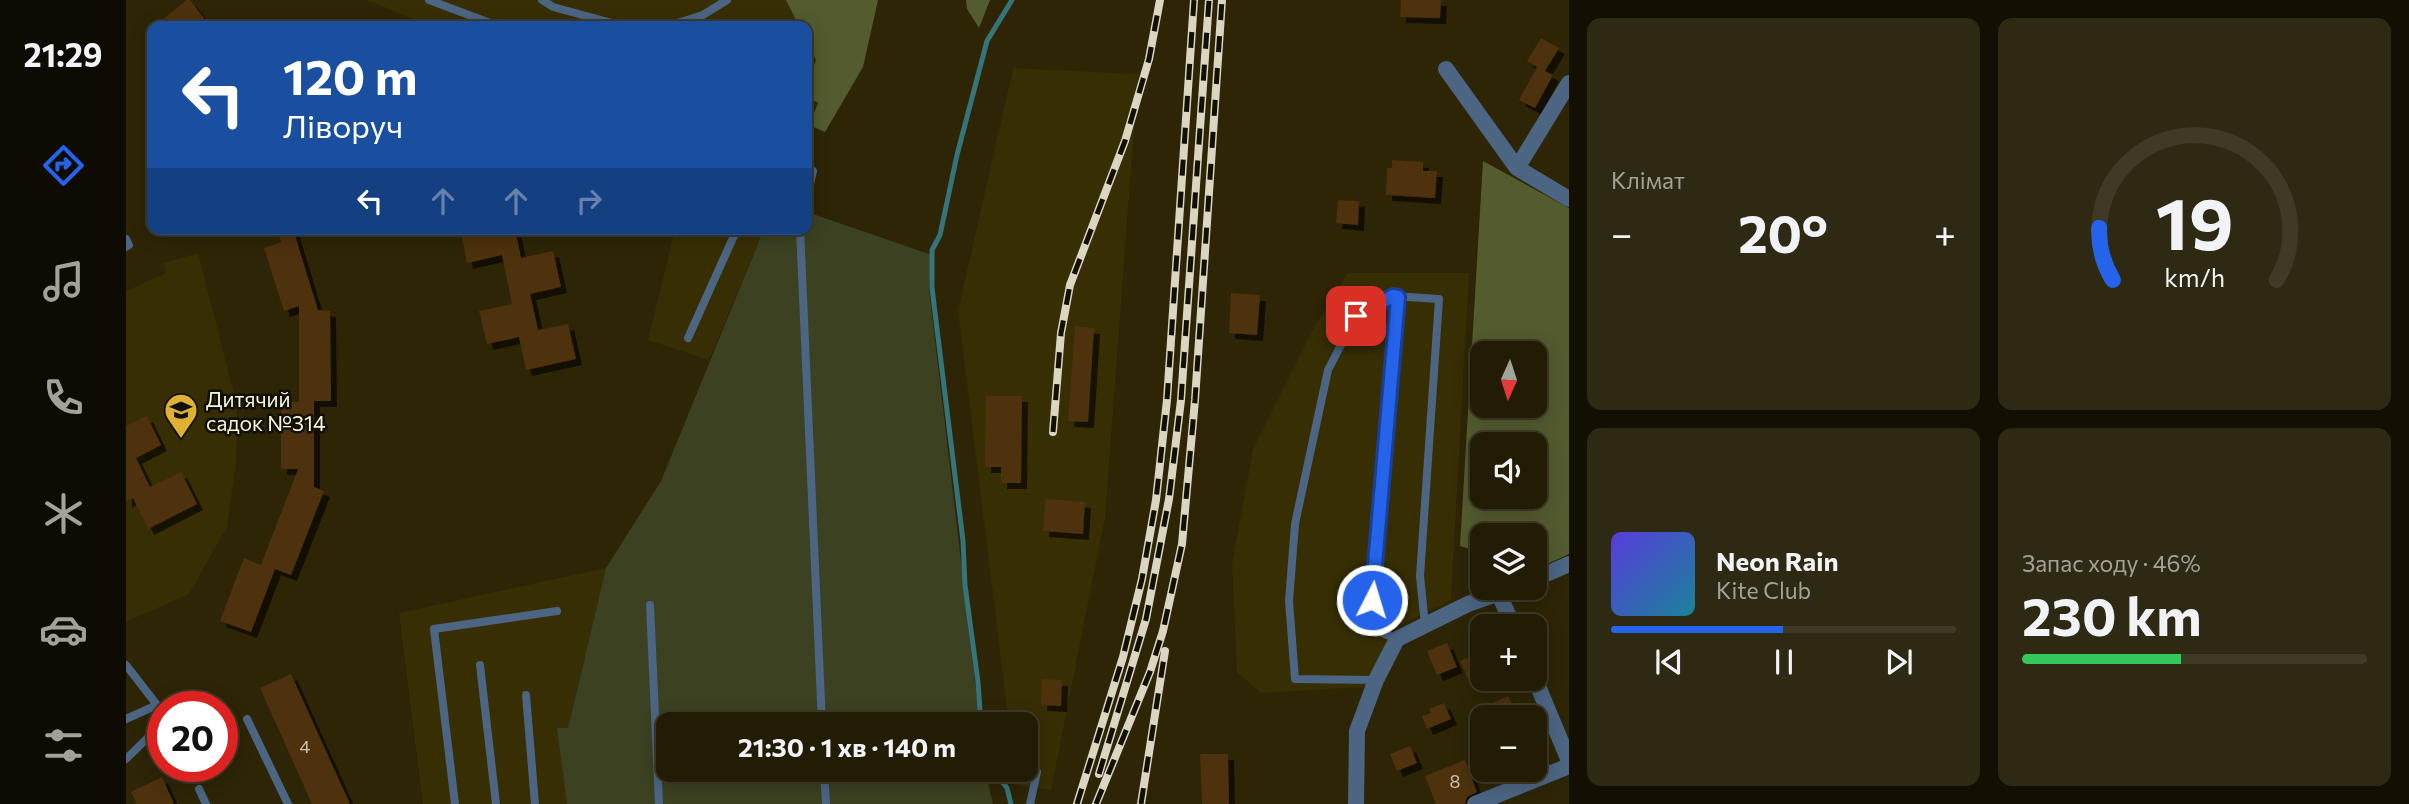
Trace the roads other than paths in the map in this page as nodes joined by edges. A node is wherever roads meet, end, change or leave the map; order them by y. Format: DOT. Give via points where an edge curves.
graph roads {
  1 [pos="429,0"];
  2 [pos="542,0"];
  3 [pos="727,0"];
  4 [pos="485,21"];
  5 [pos="605,21"];
  6 [pos="683,21"];
  7 [pos="1446,69"];
  8 [pos="1569,83"];
  9 [pos="1517,168"];
  10 [pos="1569,199"];
  11 [pos="734,235"];
  12 [pos="800,235"];
  13 [pos="126,239"];
  14 [pos="126,247"];
  15 [pos="1398,297"];
  16 [pos="688,338"];
  17 [pos="1569,564"];
  18 [pos="1547,574"];
  19 [pos="1480,600"];
  20 [pos="650,604"];
  21 [pos="556,611"];
  22 [pos="1425,625"];
  23 [pos="1396,639"];
  24 [pos="126,665"];
  25 [pos="480,665"];
  26 [pos="1376,680"];
  27 [pos="147,691"];
  28 [pos="1540,691"];
  29 [pos="526,695"];
  30 [pos="147,710"];
  31 [pos="821,712"];
  32 [pos="126,719"];
  33 [pos="247,719"];
  34 [pos="147,739"];
  35 [pos="126,759"];
  36 [pos="1569,763"];
  37 [pos="825,782"];
  38 [pos="1035,782"];
  39 [pos="199,789"];
  40 [pos="1031,802"];
  41 [pos="206,804"];
  42 [pos="288,804"];
  43 [pos="455,804"];
  44 [pos="496,804"];
  45 [pos="535,804"];
  46 [pos="659,804"];
  47 [pos="826,804"];
  48 [pos="1356,804"];
  49 [pos="1475,804"];
  1 -- 4 [label="lane"];
  2 -- 5 [label="lane"];
  3 -- 6 [label="lane"];
  7 -- 9 [label="street"];
  8 -- 9 [label="street"];
  9 -- 10 [label="street"];
  11 -- 16 [label="lane"];
  12 -- 31 [label="lane"];
  13 -- 14 [label="lane"];
  15 -- 22 [label="lane" via="1439,299 1420,576"];
  15 -- 23 [label="lane" via="1370,628"];
  15 -- 26 [label="lane" via="1356,316 1328,370 1295,524 1289,601 1294,679"];
  17 -- 18 [label="street"];
  19 -- 22 [label="street"];
  20 -- 46 [label="lane"];
  21 -- 43 [label="lane" via="434,629"];
  22 -- 23 [label="street"];
  23 -- 26 [label="street"];
  24 -- 27 [label="lane"];
  25 -- 44 [label="lane"];
  26 -- 48 [label="street" via="1357,731"];
  28 -- 36 [label="street"];
  29 -- 45 [label="lane"];
  30 -- 32 [label="lane"];
  33 -- 42 [label="lane"];
  34 -- 35 [label="lane"];
  36 -- 49 [label="street"];
  37 -- 47 [label="lane"];
  38 -- 40 [label="lane"];
  39 -- 41 [label="lane"];
}
